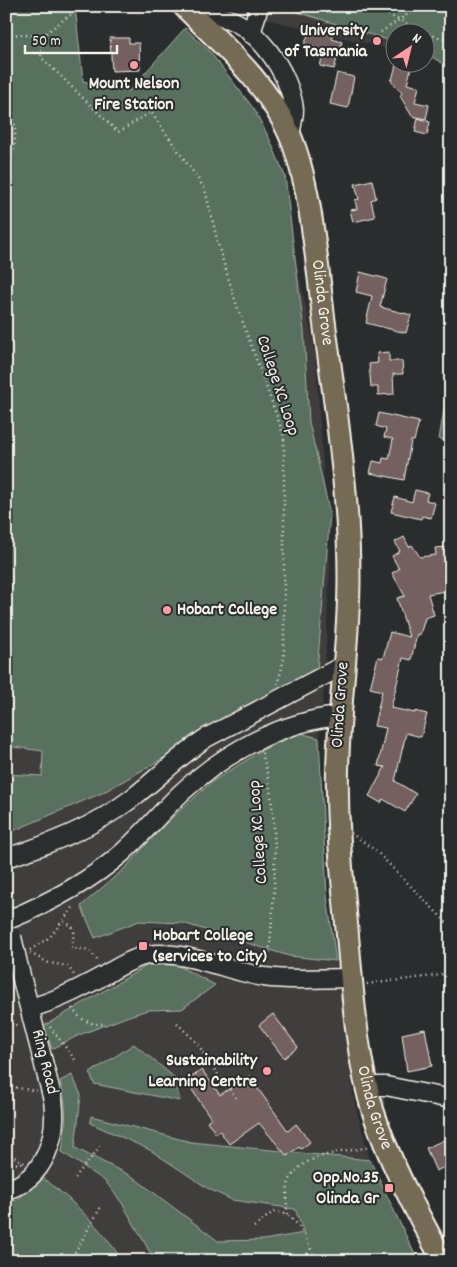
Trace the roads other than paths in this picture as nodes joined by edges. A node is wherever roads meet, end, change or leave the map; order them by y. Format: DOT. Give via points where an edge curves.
graph roads {
  1 [pos="259,6"];
  2 [pos="189,11"];
  3 [pos="252,34"];
  4 [pos="290,136"];
  5 [pos="344,664"];
  6 [pos="340,716"];
  7 [pos="6,858"];
  8 [pos="9,924"];
  9 [pos="352,982"];
  10 [pos="30,1008"];
  11 [pos="367,1086"];
  12 [pos="451,1099"];
  13 [pos="6,1190"];
  14 [pos="443,1261"];
  1 -- 3 [label="street"];
  2 -- 3 [label="street, Olinda Grove" via="217,16"];
  2 -- 4 [label="main road, Olinda Grove" via="262,90"];
  3 -- 4 [label="street, Olinda Grove" via="266,48 285,78 294,110"];
  4 -- 5 [label="main road, Olinda Grove" via="312,236 344,488 349,582"];
  5 -- 6 [label="main road, Olinda Grove"];
  5 -- 7 [label="street" via="206,738 131,799 90,826"];
  6 -- 8 [label="street" via="305,721 258,741 198,778 123,852 70,890"];
  6 -- 9 [label="main road, Olinda Grove" via="338,822"];
  8 -- 10 [label="street, Ring Road, bridge"];
  9 -- 10 [label="street" via="266,977 158,953 134,959 65,996"];
  9 -- 11 [label="main road, Olinda Grove"];
  10 -- 13 [label="street, Ring Road" via="29,1027 52,1093 56,1120 43,1162 29,1177"];
  11 -- 12 [label="street" via="386,1086"];
  11 -- 14 [label="main road, Olinda Grove" via="384,1143"];
}
